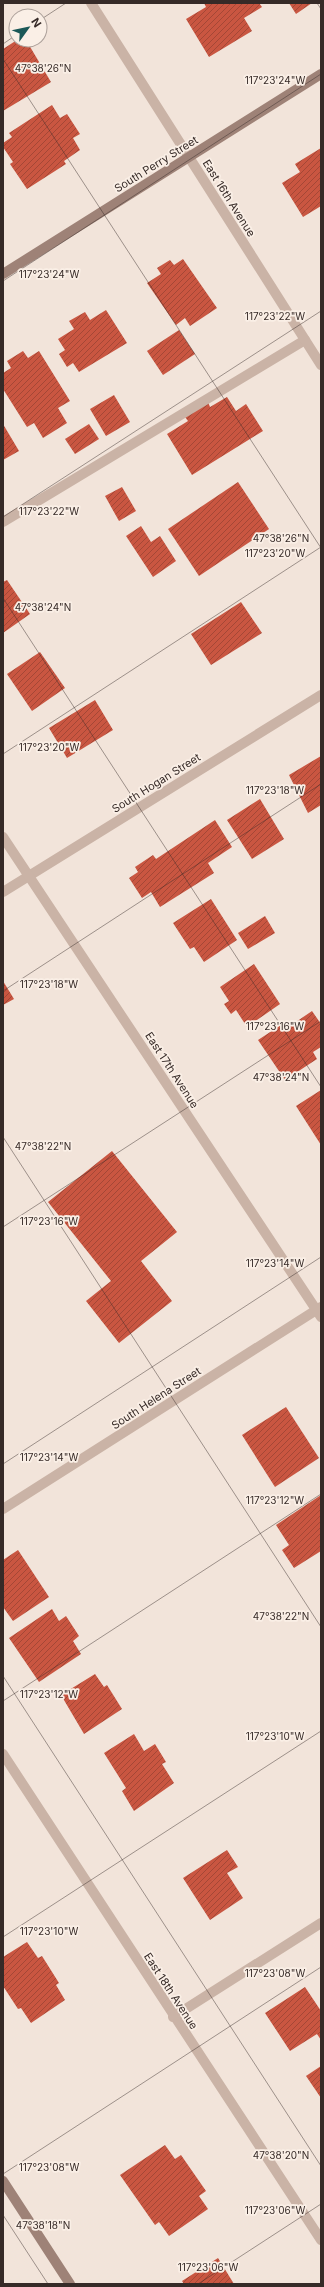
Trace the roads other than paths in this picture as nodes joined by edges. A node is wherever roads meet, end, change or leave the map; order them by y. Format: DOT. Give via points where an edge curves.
graph roads {
  1 [pos="91,3"];
  2 [pos="321,74"];
  3 [pos="189,158"];
  4 [pos="3,274"];
  5 [pos="305,340"];
  6 [pos="321,365"];
  7 [pos="3,522"];
  8 [pos="321,695"];
  9 [pos="3,836"];
  10 [pos="29,875"];
  11 [pos="3,892"];
  12 [pos="319,1311"];
  13 [pos="3,1509"];
  14 [pos="3,1754"];
  15 [pos="321,1923"];
  16 [pos="173,2017"];
  17 [pos="3,2181"];
  18 [pos="321,2240"];
  19 [pos="70,2284"];
  1 -- 3 [label="street, East 16th Avenue"];
  2 -- 3 [label="main road, South Perry Street"];
  3 -- 4 [label="main road, South Perry Street"];
  3 -- 5 [label="street, East 16th Avenue"];
  5 -- 6 [label="street, East 16th Avenue"];
  5 -- 7 [label="street"];
  8 -- 10 [label="street, South Hogan Street"];
  9 -- 10 [label="street, East 17th Avenue"];
  10 -- 11 [label="street, South Hogan Street"];
  10 -- 12 [label="street, East 17th Avenue"];
  12 -- 13 [label="street, South Helena Street"];
  14 -- 16 [label="street, East 18th Avenue"];
  15 -- 16 [label="street"];
  16 -- 18 [label="street, East 18th Avenue"];
  17 -- 19 [label="main road"];
}
